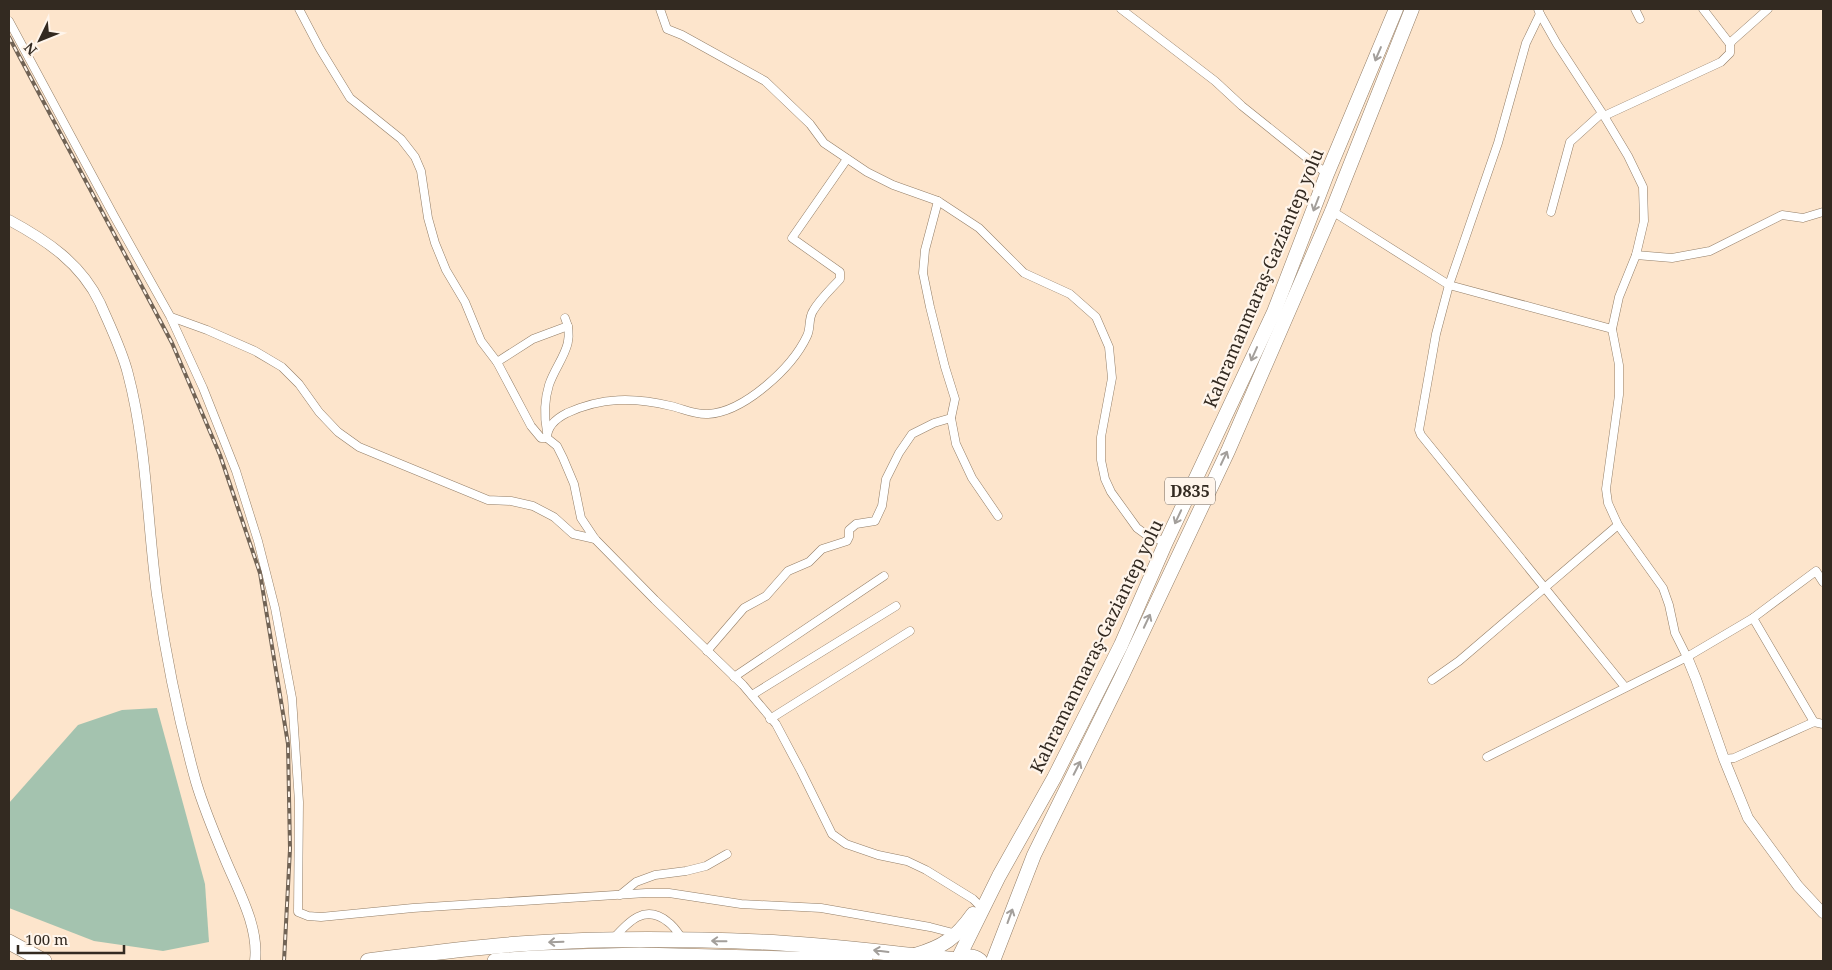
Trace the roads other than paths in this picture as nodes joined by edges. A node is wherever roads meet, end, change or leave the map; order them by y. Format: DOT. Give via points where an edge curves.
graph roads {
  1 [pos="299,9"];
  2 [pos="660,9"];
  3 [pos="1121,9"];
  4 [pos="1396,9"];
  5 [pos="1412,9"];
  6 [pos="1635,9"];
  7 [pos="1703,9"];
  8 [pos="1768,9"];
  9 [pos="1539,12"];
  10 [pos="1640,19"];
  11 [pos="9,21"];
  12 [pos="1730,44"];
  13 [pos="1603,114"];
  14 [pos="847,159"];
  15 [pos="1328,174"];
  16 [pos="938,201"];
  17 [pos="1332,211"];
  18 [pos="1551,212"];
  19 [pos="1823,212"];
  20 [pos="9,220"];
  21 [pos="1636,255"];
  22 [pos="1449,286"];
  23 [pos="171,317"];
  24 [pos="1612,329"];
  25 [pos="497,362"];
  26 [pos="951,418"];
  27 [pos="547,435"];
  28 [pos="998,516"];
  29 [pos="1618,525"];
  30 [pos="595,539"];
  31 [pos="1166,542"];
  32 [pos="884,576"];
  33 [pos="1823,582"];
  34 [pos="1544,588"];
  35 [pos="896,606"];
  36 [pos="1753,618"];
  37 [pos="910,631"];
  38 [pos="707,651"];
  39 [pos="1687,657"];
  40 [pos="734,677"];
  41 [pos="1432,680"];
  42 [pos="1625,687"];
  43 [pos="752,695"];
  44 [pos="770,719"];
  45 [pos="1814,722"];
  46 [pos="1823,724"];
  47 [pos="1487,757"];
  48 [pos="1724,759"];
  49 [pos="727,854"];
  50 [pos="999,876"];
  51 [pos="620,895"];
  52 [pos="979,905"];
  53 [pos="1823,913"];
  54 [pos="957,934"];
  55 [pos="611,940"];
  56 [pos="683,940"];
  57 [pos="9,942"];
  58 [pos="914,955"];
  59 [pos="957,960"];
  60 [pos="44,961"];
  61 [pos="255,961"];
  62 [pos="368,961"];
  63 [pos="495,961"];
  64 [pos="865,961"];
  65 [pos="980,961"];
  66 [pos="993,961"];
  1 -- 25 [label="street" via="350,98 402,139 415,157 421,171 435,243 446,270 466,302 481,341"];
  2 -- 14 [label="street" via="667,29 765,81 810,124 824,143"];
  3 -- 15 [label="street"];
  4 -- 15 [label="highway, Kahramanmaraş-Gaziantep yolu / D835, one-way"];
  5 -- 17 [label="highway, Kahramanmaraş-Gaziantep yolu / D835"];
  6 -- 10 [label="street"];
  7 -- 12 [label="street"];
  8 -- 12 [label="street"];
  9 -- 13 [label="street"];
  9 -- 22 [label="street" via="1526,43 1498,143"];
  11 -- 23 [label="street"];
  12 -- 13 [label="street" via="1730,52 1721,62"];
  13 -- 18 [label="street" via="1570,142"];
  13 -- 21 [label="street" via="1643,187 1644,221"];
  14 -- 16 [label="street" via="893,184"];
  14 -- 27 [label="street" via="792,238 840,272 840,279 812,311 808,335 789,363 767,385 737,405 709,414 636,400 587,404 557,418"];
  15 -- 31 [label="highway, Kahramanmaraş-Gaziantep yolu / D835, one-way" via="1274,312"];
  16 -- 26 [label="street" via="925,250 923,273 955,399"];
  16 -- 31 [label="street" via="979,228 1024,273 1070,294 1096,317 1109,347 1112,378 1101,437 1100,460 1105,479 1110,492 1138,528 1148,536"];
  17 -- 22 [label="street"];
  66 -- 17 [label="highway, Kahramanmaraş-Gaziantep yolu / D835, one-way" via="1034,855 1228,451"];
  19 -- 21 [label="street" via="1803,218 1782,215 1710,251 1672,258"];
  20 -- 61 [label="street" via="63,253 85,277 99,300 128,373 140,430 158,596 176,698 196,782 253,932"];
  21 -- 24 [label="street"];
  22 -- 24 [label="street"];
  22 -- 34 [label="street" via="1436,334 1419,430"];
  23 -- 30 [label="street" via="255,351 282,367 338,432 359,446 488,500 533,506 554,517 573,534"];
  23 -- 51 [label="street" via="236,471 275,608 292,698 299,802 298,912 322,917"];
  24 -- 29 [label="street" via="1619,365 1619,395 1606,489 1608,503"];
  25 -- 27 [label="street" via="531,426 541,438"];
  25 -- 27 [label="street" via="566,322 568,346 550,384 544,416"];
  26 -- 28 [label="street" via="956,444 972,478"];
  26 -- 38 [label="street" via="912,434 886,479 882,506 875,521 856,524 849,530 847,541 822,549 810,562 788,571 766,596 744,608"];
  27 -- 30 [label="street" via="563,458 574,484 582,518"];
  29 -- 34 [label="street"];
  29 -- 39 [label="street" via="1663,588 1675,633"];
  30 -- 38 [label="street"];
  31 -- 50 [label="highway, Kahramanmaraş-Gaziantep yolu / D835" via="1101,685"];
  32 -- 40 [label="street"];
  33 -- 36 [label="street" via="1816,571"];
  34 -- 41 [label="street"];
  34 -- 42 [label="street"];
  35 -- 43 [label="street"];
  36 -- 39 [label="street"];
  36 -- 45 [label="street"];
  37 -- 44 [label="street"];
  38 -- 40 [label="street"];
  39 -- 42 [label="street"];
  39 -- 48 [label="street"];
  40 -- 43 [label="street"];
  42 -- 47 [label="street"];
  43 -- 44 [label="street"];
  44 -- 52 [label="street" via="776,724 802,772 832,834 846,844 908,861"];
  45 -- 46 [label="street"];
  45 -- 48 [label="street" via="1734,758"];
  48 -- 53 [label="street" via="1748,818 1798,886"];
  49 -- 51 [label="street" via="706,866 655,875 636,882"];
  50 -- 52 [label="highway"];
  50 -- 59 [label="highway, Kahramanmaraş-Gaziantep yolu / D835"];
  51 -- 54 [label="street" via="669,893 741,904 821,908"];
  52 -- 54 [label="highway"];
  54 -- 58 [label="highway" via="933,950"];
  55 -- 56 [label="highway"];
  55 -- 56 [label="street" via="638,915 651,913 668,922"];
  55 -- 62 [label="highway, one-way" via="534,942"];
  58 -- 56 [label="highway, one-way" via="835,946"];
  57 -- 60 [label="highway"];
  58 -- 59 [label="highway"];
  59 -- 65 [label="highway" via="975,957"];
  63 -- 64 [label="highway" via="640,955"];
}
